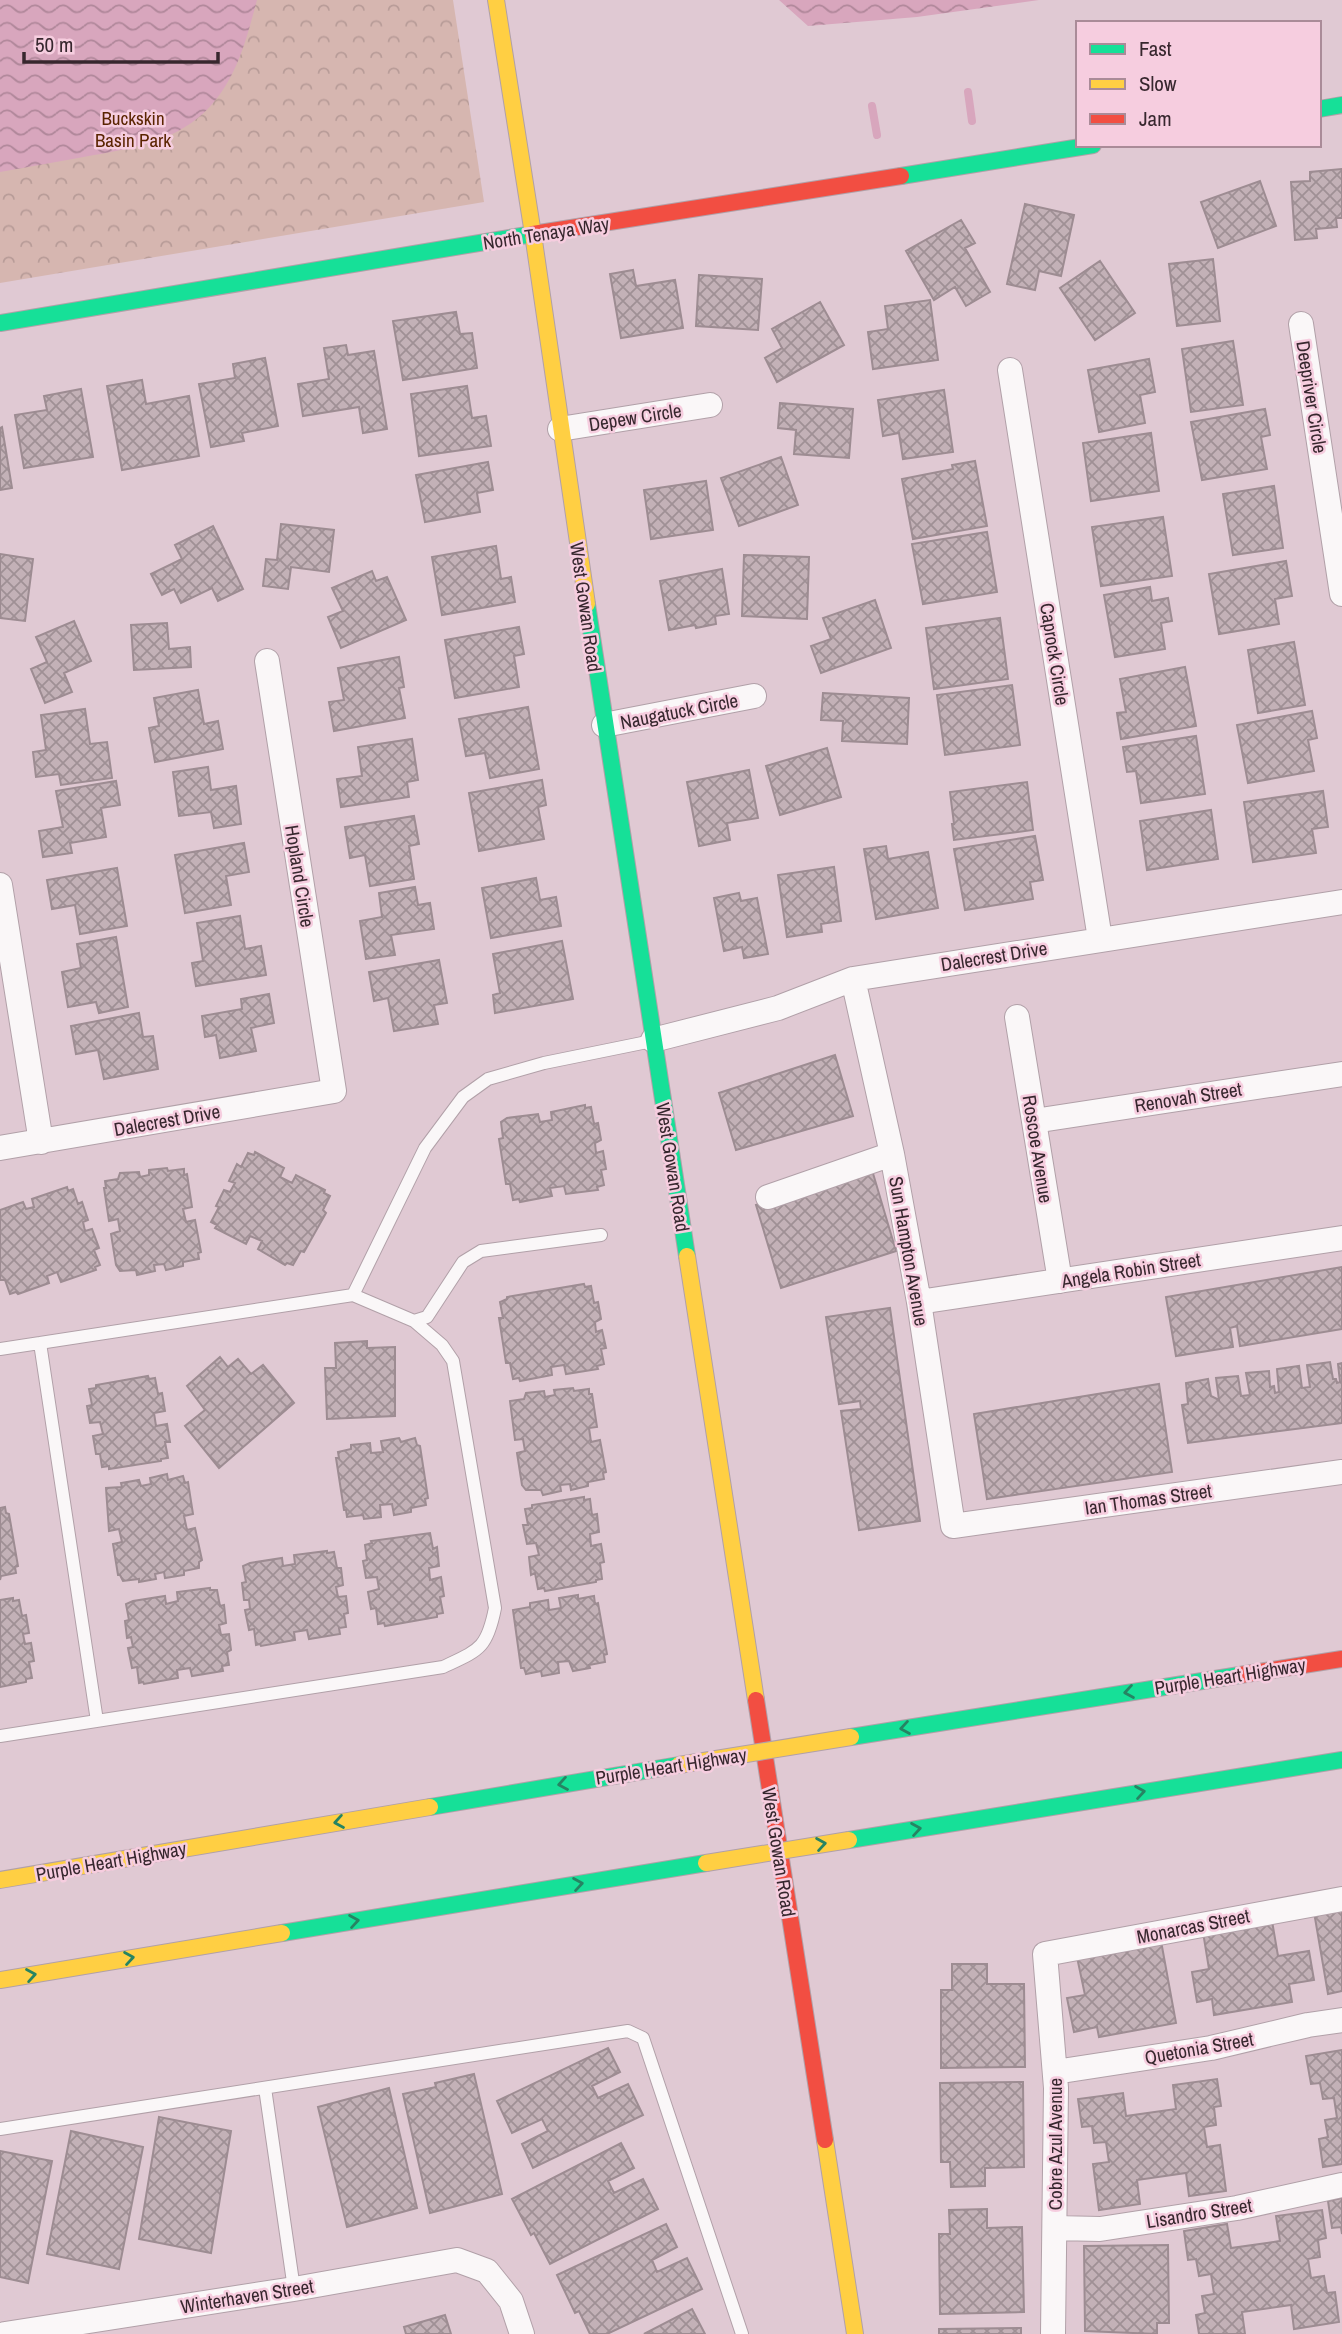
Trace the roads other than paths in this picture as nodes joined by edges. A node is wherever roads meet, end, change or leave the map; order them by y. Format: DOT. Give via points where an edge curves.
graph roads {
  1 [pos="496,0"];
  2 [pos="1342,105"];
  3 [pos="1321,109"];
  4 [pos="1080,147"];
  5 [pos="533,234"];
  6 [pos="0,323"];
  7 [pos="1301,324"];
  8 [pos="1010,370"];
  9 [pos="710,405"];
  10 [pos="560,429"];
  11 [pos="1342,594"];
  12 [pos="267,661"];
  13 [pos="754,696"];
  14 [pos="604,725"];
  15 [pos="0,885"];
  16 [pos="1342,902"];
  17 [pos="1100,939"];
  18 [pos="853,979"];
  19 [pos="1017,1017"];
  20 [pos="653,1040"];
  21 [pos="1342,1074"];
  22 [pos="334,1091"];
  23 [pos="1034,1121"];
  24 [pos="41,1142"];
  25 [pos="0,1148"];
  26 [pos="892,1154"];
  27 [pos="768,1196"];
  28 [pos="601,1235"];
  29 [pos="1342,1238"];
  30 [pos="1060,1281"];
  31 [pos="353,1295"];
  32 [pos="919,1302"];
  33 [pos="414,1321"];
  34 [pos="40,1343"];
  35 [pos="0,1349"];
  36 [pos="1342,1472"];
  37 [pos="953,1526"];
  38 [pos="1342,1658"];
  39 [pos="97,1721"];
  40 [pos="0,1736"];
  41 [pos="1342,1760"];
  42 [pos="0,1880"];
  43 [pos="1342,1899"];
  44 [pos="1045,1954"];
  45 [pos="0,1980"];
  46 [pos="1342,2020"];
  47 [pos="1055,2072"];
  48 [pos="265,2088"];
  49 [pos="0,2129"];
  50 [pos="1342,2185"];
  51 [pos="1055,2228"];
  52 [pos="294,2289"];
  53 [pos="5,2334"];
  54 [pos="522,2334"];
  55 [pos="741,2334"];
  56 [pos="855,2334"];
  57 [pos="1054,2334"];
  1 -- 5 [label="main road, West Gowan Road"];
  2 -- 3 [label="main road"];
  4 -- 5 [label="main road, North Tenaya Way"];
  5 -- 6 [label="main road, North Tenaya Way"];
  5 -- 10 [label="main road, West Gowan Road"];
  7 -- 11 [label="street, Deepriver Circle"];
  8 -- 17 [label="street, Caprock Circle"];
  9 -- 10 [label="street, Depew Circle"];
  10 -- 14 [label="main road, West Gowan Road"];
  12 -- 22 [label="street, Hopland Circle"];
  13 -- 14 [label="street, Naugatuck Circle"];
  14 -- 20 [label="main road, West Gowan Road"];
  15 -- 24 [label="street"];
  16 -- 17 [label="street, Dalecrest Drive"];
  17 -- 18 [label="street, Dalecrest Drive"];
  18 -- 20 [label="street, Dalecrest Drive" via="778,1008"];
  18 -- 26 [label="street, Sun Hampton Avenue"];
  19 -- 23 [label="street, Roscoe Avenue"];
  20 -- 31 [label="lane" via="488,1079 463,1097 425,1148"];
  20 -- 56 [label="main road, West Gowan Road"];
  21 -- 23 [label="street, Renovah Street"];
  22 -- 24 [label="street, Dalecrest Drive"];
  23 -- 30 [label="street, Roscoe Avenue"];
  24 -- 25 [label="street, Dalecrest Drive"];
  26 -- 27 [label="street"];
  26 -- 32 [label="street, Sun Hampton Avenue"];
  28 -- 33 [label="lane" via="481,1251 463,1262 427,1317"];
  29 -- 30 [label="street, Angela Robin Street"];
  30 -- 32 [label="street, Angela Robin Street"];
  31 -- 33 [label="lane"];
  31 -- 34 [label="lane"];
  32 -- 37 [label="street, Sun Hampton Avenue"];
  33 -- 39 [label="lane" via="453,1361 495,1608 490,1633 477,1651 443,1667"];
  34 -- 35 [label="lane"];
  34 -- 39 [label="lane"];
  36 -- 37 [label="street, Ian Thomas Street"];
  38 -- 42 [label="main road, Purple Heart Highway, one-way, bridge"];
  39 -- 40 [label="lane"];
  45 -- 41 [label="main road, one-way, bridge"];
  43 -- 44 [label="street, Monarcas Street"];
  44 -- 47 [label="street, Cobre Azul Avenue"];
  46 -- 47 [label="street, Quetonia Street" via="1211,2048"];
  47 -- 51 [label="street, Cobre Azul Avenue"];
  48 -- 49 [label="lane"];
  48 -- 52 [label="lane"];
  48 -- 55 [label="lane" via="614,2032 628,2031 643,2038"];
  50 -- 51 [label="street, Lisandro Street" via="1141,2223 1100,2229"];
  51 -- 57 [label="street, Cobre Azul Avenue"];
  52 -- 53 [label="street, Winterhaven Street"];
  52 -- 54 [label="street, Winterhaven Street" via="457,2260 487,2271 511,2301"];
}
